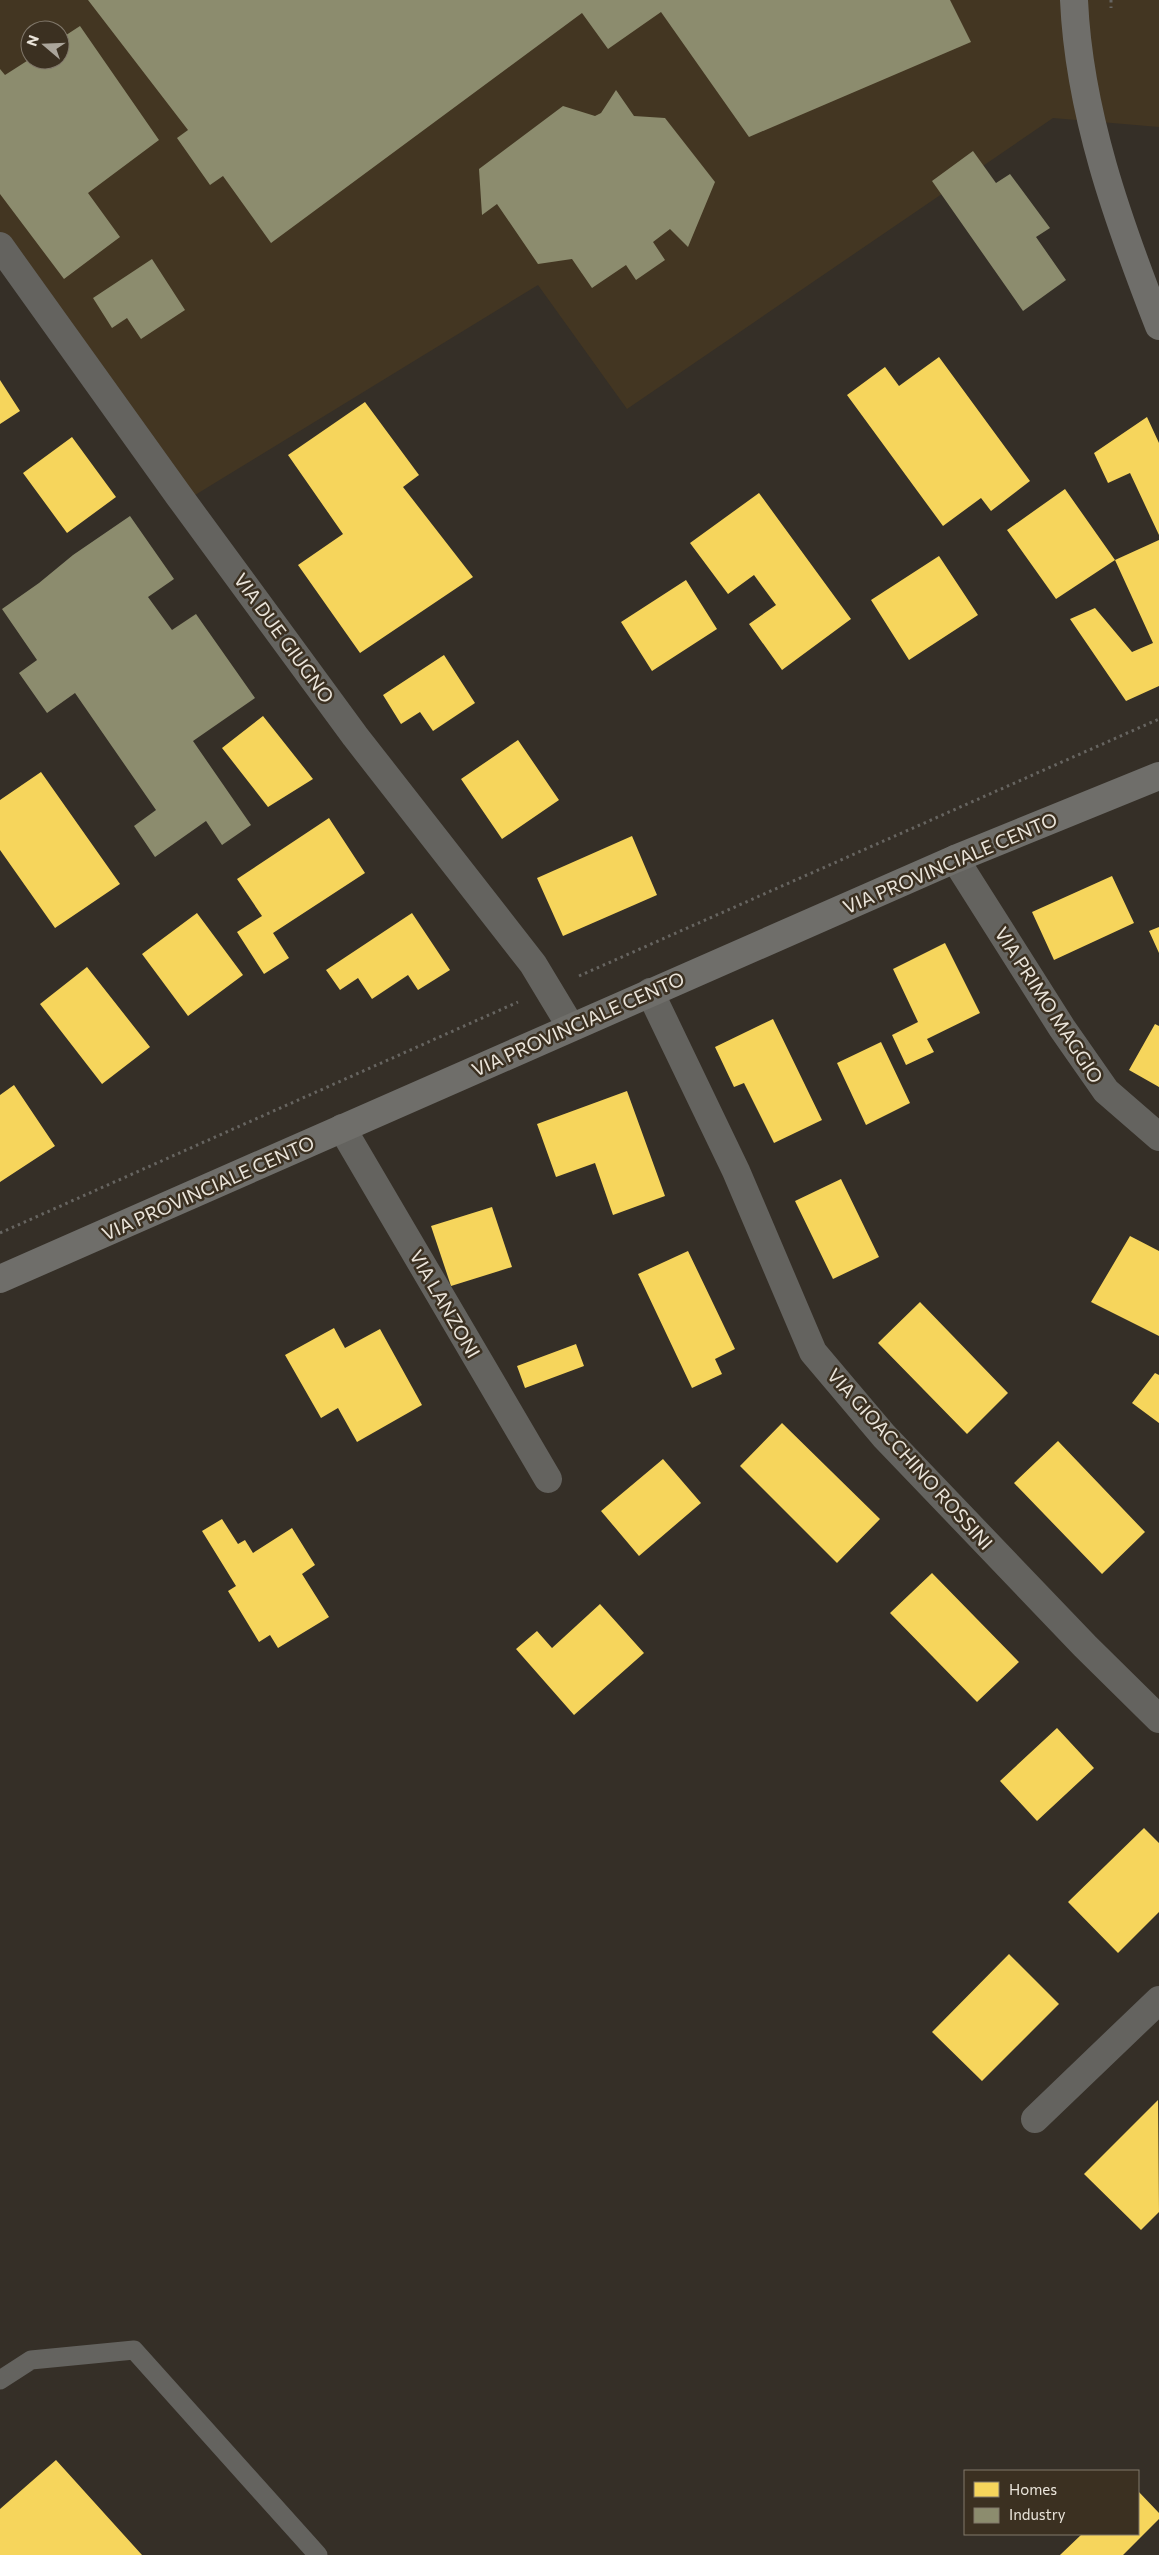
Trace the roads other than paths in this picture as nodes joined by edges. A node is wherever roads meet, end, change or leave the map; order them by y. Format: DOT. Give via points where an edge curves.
graph roads {
  1 [pos="1074,0"];
  2 [pos="0,246"];
  3 [pos="1159,326"];
  4 [pos="1159,776"];
  5 [pos="955,859"];
  6 [pos="650,992"];
  7 [pos="571,1027"];
  8 [pos="342,1128"];
  9 [pos="1159,1137"];
  10 [pos="0,1279"];
  11 [pos="548,1479"];
  12 [pos="1159,1719"];
  13 [pos="1159,2000"];
  14 [pos="1035,2119"];
  15 [pos="0,2380"];
  16 [pos="318,2555"];
  1 -- 3 [label="main road" via="1085,99 1124,237"];
  2 -- 7 [label="street, VIA DUE GIUGNO" via="355,736 532,964"];
  4 -- 5 [label="main road, VIA PROVINCIALE CENTO"];
  5 -- 6 [label="main road, VIA PROVINCIALE CENTO"];
  5 -- 9 [label="street, VIA PRIMO MAGGIO" via="1062,1028 1106,1091"];
  6 -- 7 [label="main road, VIA PROVINCIALE CENTO"];
  6 -- 12 [label="street, VIA GIOACCHINO ROSSINI" via="736,1171 814,1352 884,1436"];
  7 -- 8 [label="main road, VIA PROVINCIALE CENTO"];
  8 -- 10 [label="main road, VIA PROVINCIALE CENTO"];
  8 -- 11 [label="street, VIA LANZONI"];
  13 -- 14 [label="street"];
  15 -- 16 [label="lane" via="31,2360 134,2350"];
}
